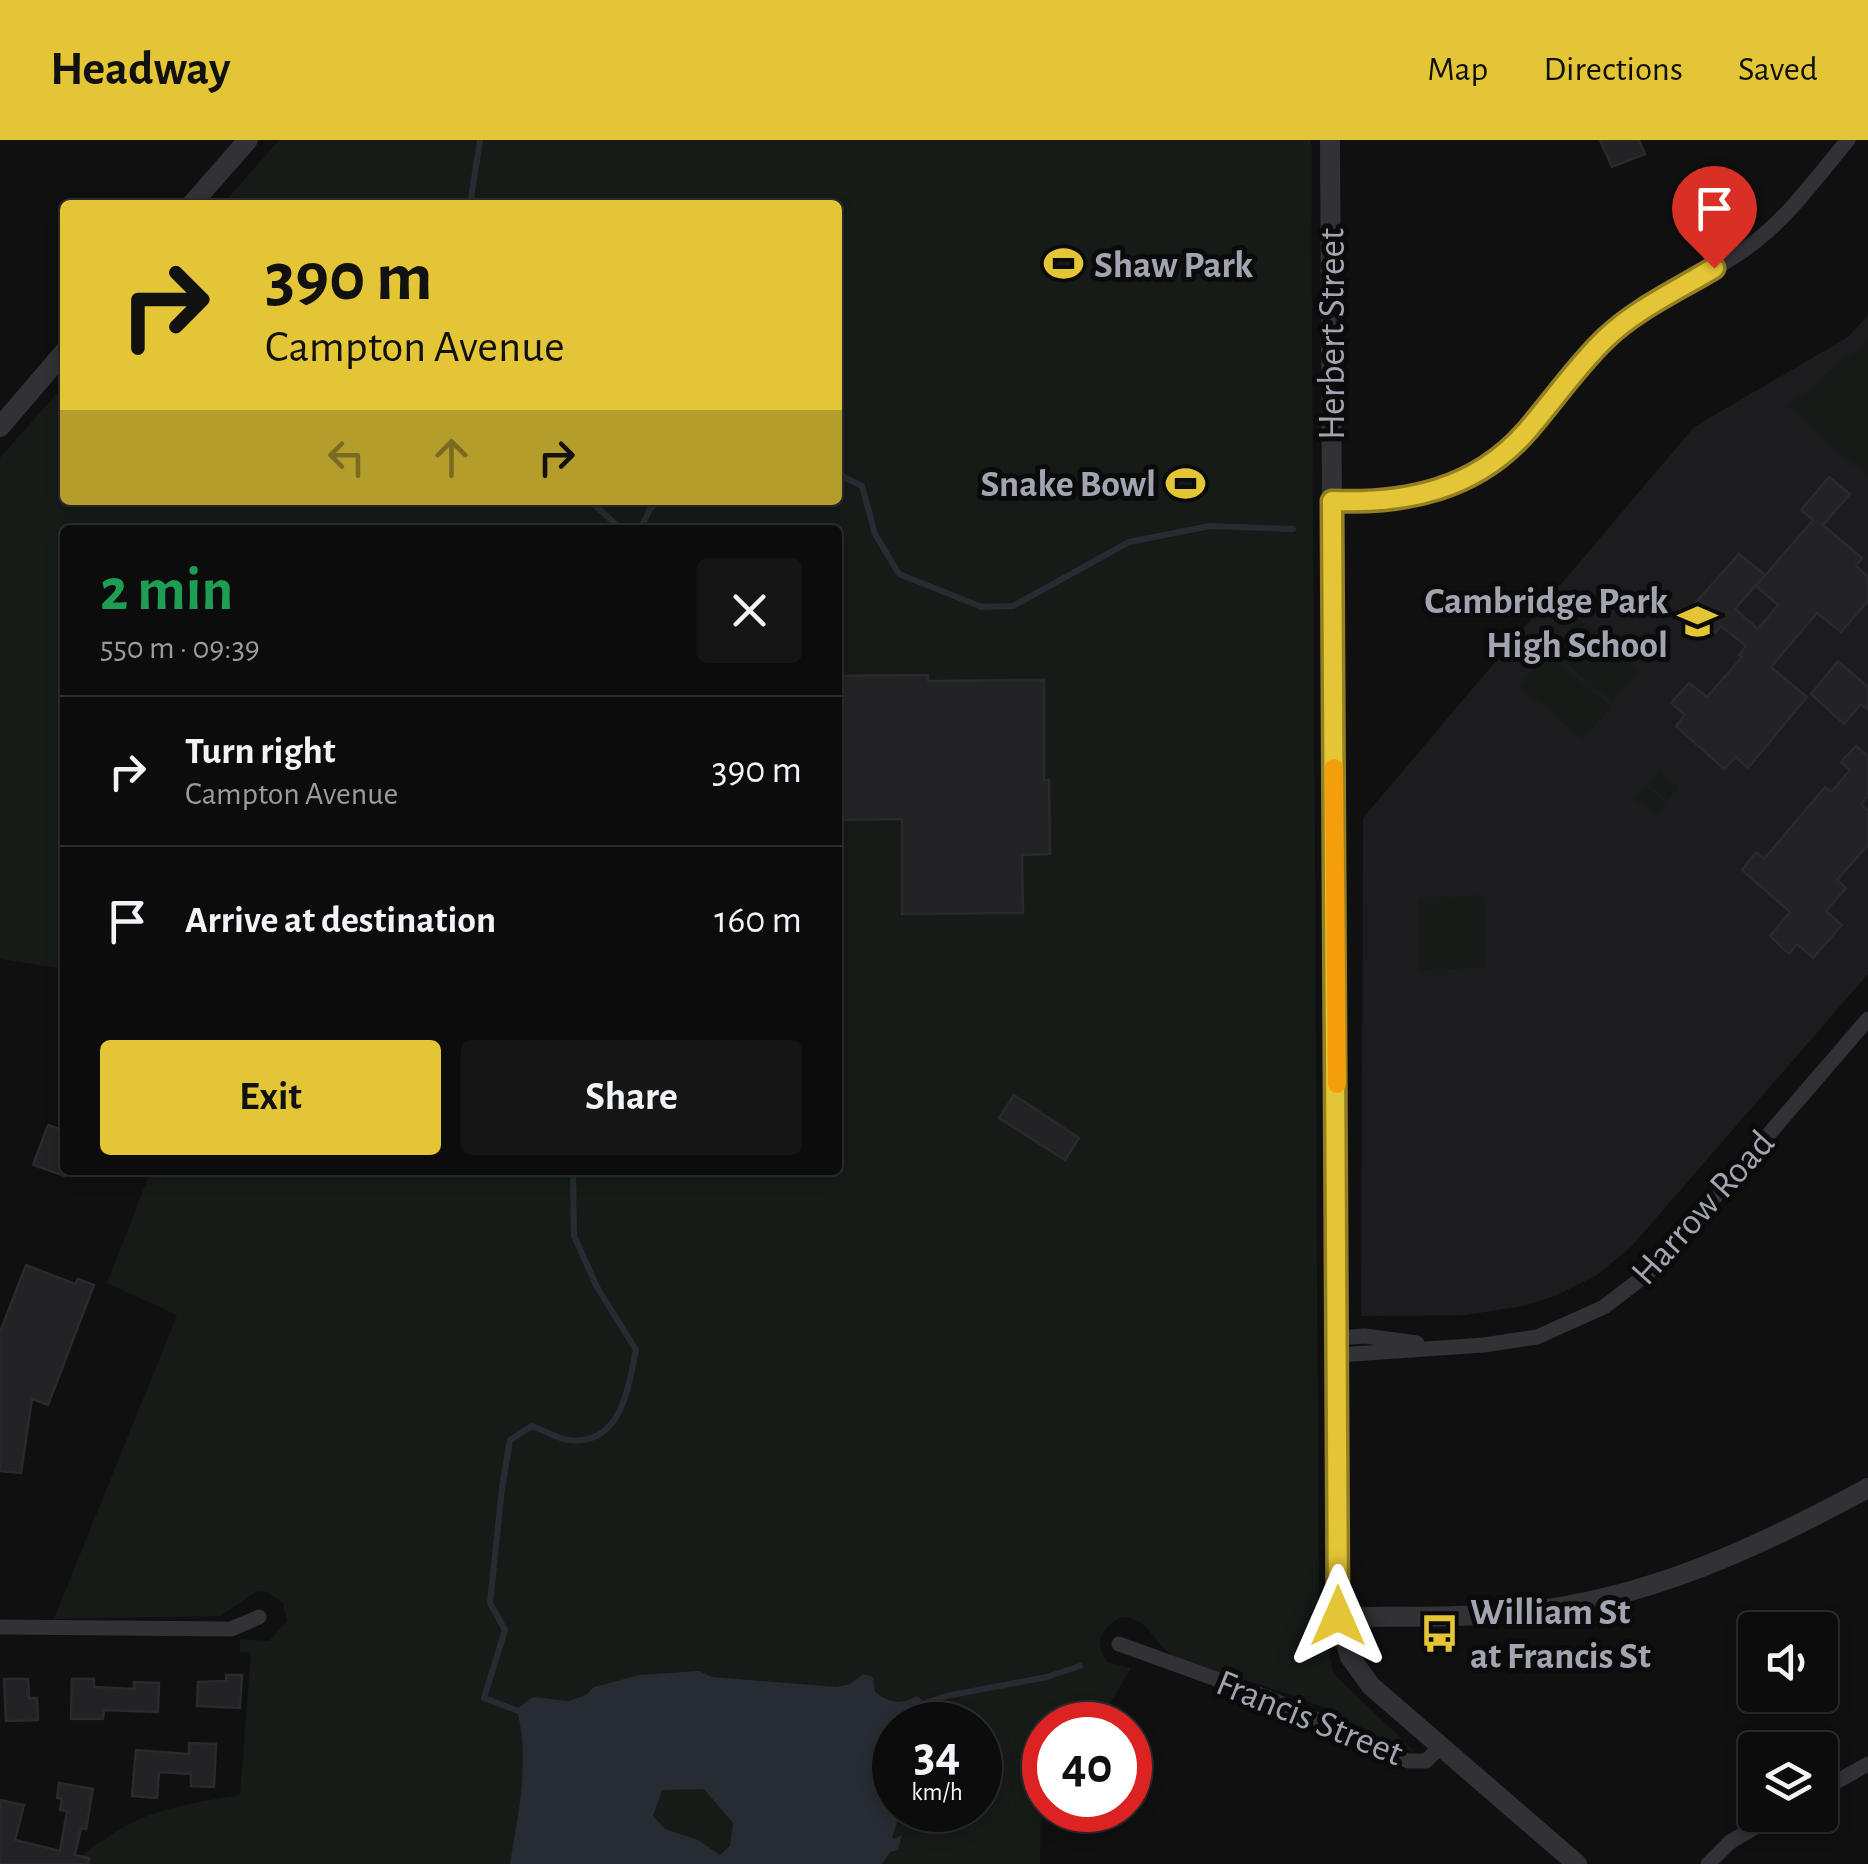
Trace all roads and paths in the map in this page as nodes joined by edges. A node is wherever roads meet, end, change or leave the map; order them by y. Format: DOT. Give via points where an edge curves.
graph roads {
  1 [pos="248,140"];
  2 [pos="1330,140"];
  3 [pos="1848,140"];
  4 [pos="196,200"];
  5 [pos="60,358"];
  6 [pos="0,427"];
  7 [pos="1332,501"];
  8 [pos="1868,1018"];
  9 [pos="1338,1346"];
  10 [pos="1868,1488"];
  11 [pos="1338,1616"];
  12 [pos="258,1618"];
  13 [pos="0,1627"];
  14 [pos="1119,1644"];
  15 [pos="1440,1747"];
  16 [pos="1865,1770"];
  17 [pos="1838,1782"];
  18 [pos="1747,1832"];
  19 [pos="1577,1864"];
  20 [pos="1708,1864"];
  1 -- 4 [label="street"];
  2 -- 7 [label="street, Herbert Street"];
  3 -- 7 [label="street" via="1764,234 1607,337 1496,460 1414,497"];
  5 -- 6 [label="street"];
  7 -- 9 [label="street, Herbert Street"];
  8 -- 9 [label="street, Harrow Road" via="1664,1256 1625,1292 1578,1321 1504,1343 1441,1346 1365,1336"];
  9 -- 11 [label="street, Herbert Street"];
  10 -- 11 [label="street" via="1740,1554 1640,1589 1473,1616"];
  11 -- 15 [label="street, Herbert Street" via="1362,1676"];
  12 -- 13 [label="street" via="230,1629"];
  14 -- 15 [label="street, Francis Street" via="1269,1698 1408,1761 1426,1761"];
  15 -- 19 [label="street, Francis Street"];
  16 -- 17 [label="street"];
  18 -- 20 [label="street"];
}
